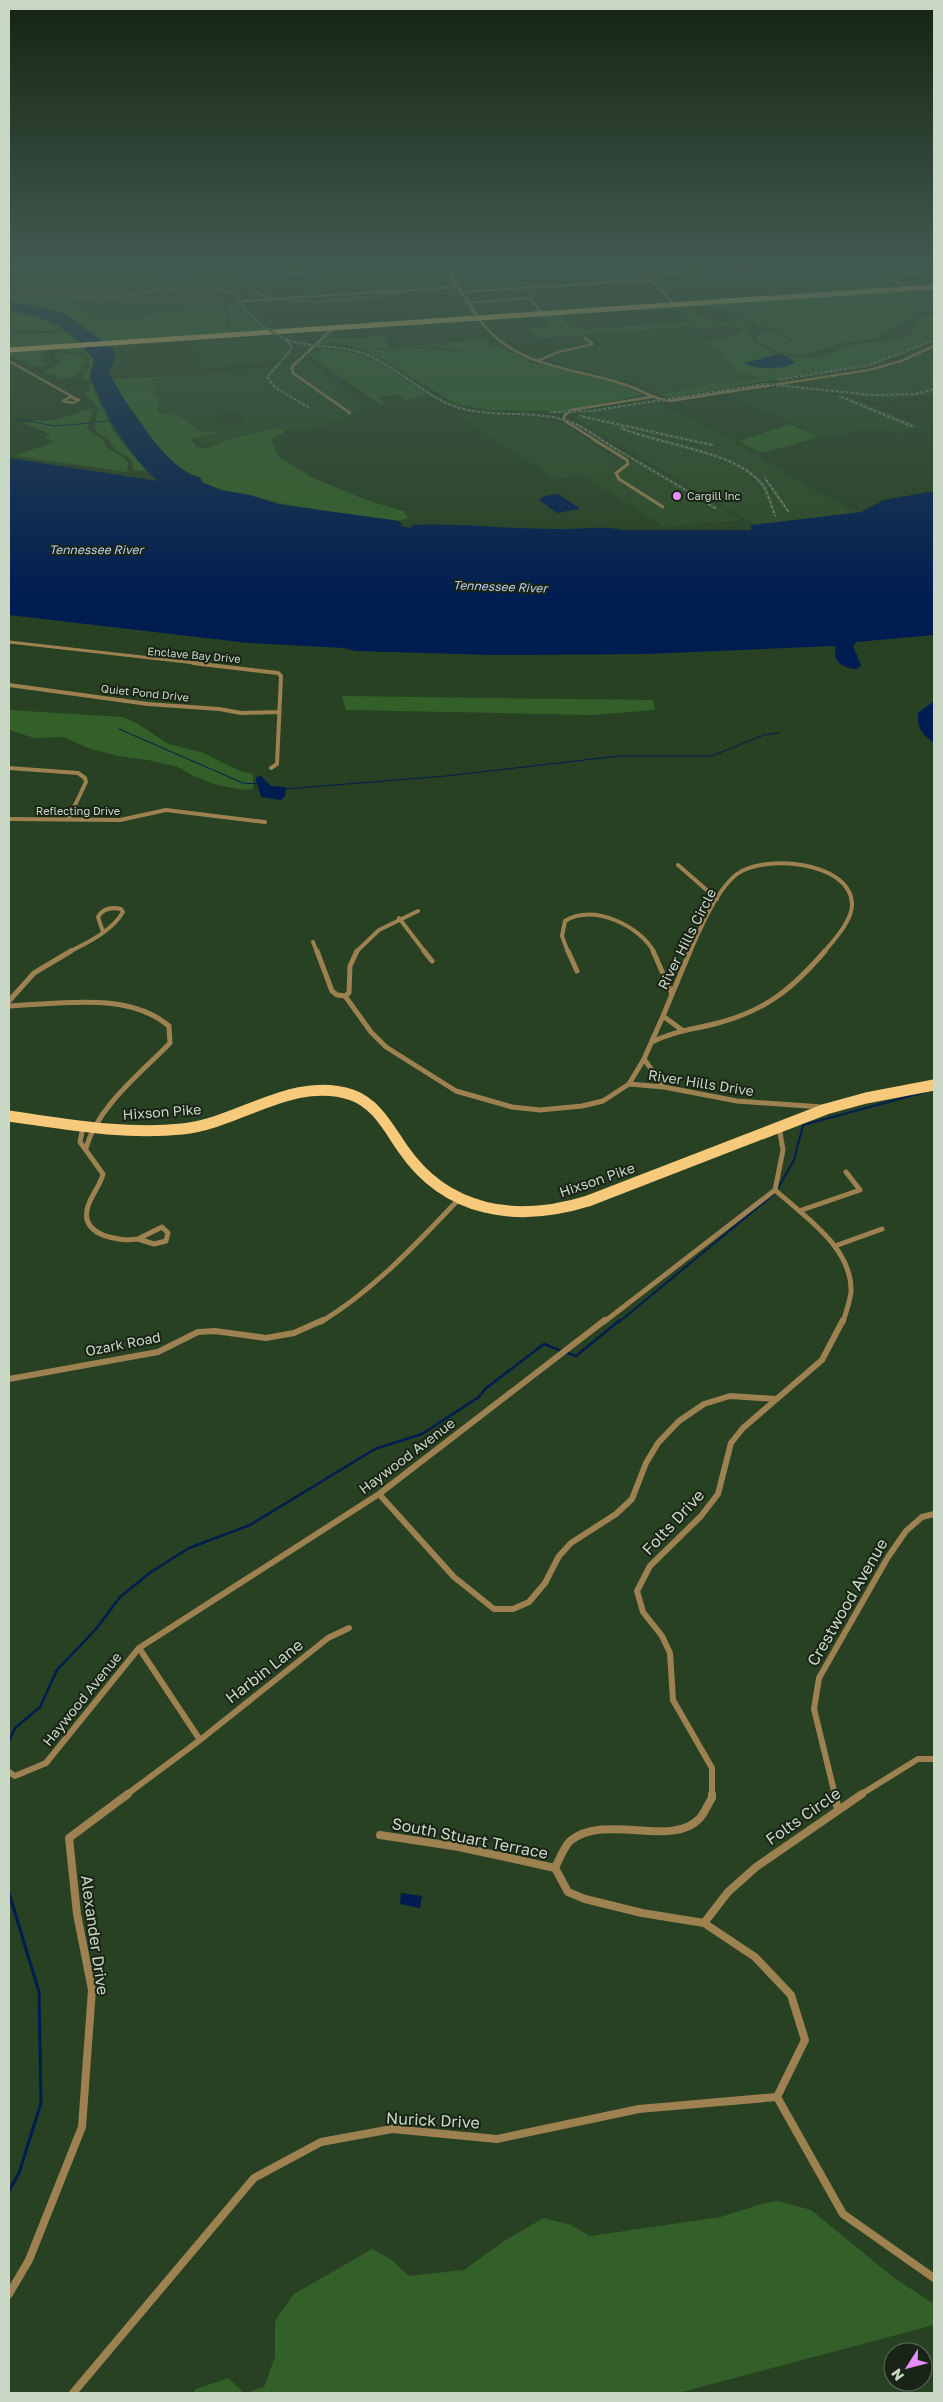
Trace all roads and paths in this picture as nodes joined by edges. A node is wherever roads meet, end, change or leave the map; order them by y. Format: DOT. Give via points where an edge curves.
graph roads {
  1 [pos="35,376"];
  2 [pos="297,376"];
  3 [pos="594,376"];
  4 [pos="831,376"];
  5 [pos="652,396"];
  6 [pos="73,397"];
  7 [pos="350,413"];
  8 [pos="663,507"];
  9 [pos="9,642"];
  10 [pos="9,685"];
  11 [pos="280,712"];
  12 [pos="9,768"];
  13 [pos="271,768"];
  14 [pos="9,819"];
  15 [pos="68,820"];
  16 [pos="265,822"];
  17 [pos="678,865"];
  18 [pos="717,899"];
  19 [pos="418,911"];
  20 [pos="399,918"];
  21 [pos="103,932"];
  22 [pos="313,942"];
  23 [pos="432,961"];
  24 [pos="577,971"];
  25 [pos="672,994"];
  26 [pos="345,996"];
  27 [pos="9,1001"];
  28 [pos="9,1006"];
  29 [pos="663,1016"];
  30 [pos="682,1030"];
  31 [pos="652,1042"];
  32 [pos="644,1059"];
  33 [pos="628,1084"];
  34 [pos="934,1085"];
  35 [pos="664,1087"];
  36 [pos="830,1108"];
  37 [pos="9,1116"];
  38 [pos="83,1127"];
  39 [pos="779,1127"];
  40 [pos="95,1128"];
  41 [pos="86,1148"];
  42 [pos="846,1172"];
  43 [pos="775,1190"];
  44 [pos="459,1199"];
  45 [pos="800,1211"];
  46 [pos="882,1229"];
  47 [pos="138,1239"];
  48 [pos="835,1246"];
  49 [pos="9,1379"];
  50 [pos="776,1399"];
  51 [pos="379,1494"];
  52 [pos="934,1514"];
  53 [pos="349,1628"];
  54 [pos="139,1648"];
  55 [pos="200,1740"];
  56 [pos="934,1759"];
  57 [pos="9,1772"];
  58 [pos="838,1809"];
  59 [pos="380,1836"];
  60 [pos="555,1868"];
  61 [pos="704,1923"];
  62 [pos="777,2097"];
  63 [pos="934,2278"];
  64 [pos="9,2294"];
  65 [pos="73,2393"];
  1 -- 6 [label="street"];
  2 -- 7 [label="street"];
  3 -- 5 [label="street"];
  4 -- 5 [label="street" via="680,400 663,401"];
  5 -- 8 [label="street" via="571,410 564,416 565,421 627,460 628,464 616,474 619,479"];
  6 -- 6 [label="street" via="66,398 63,401 73,403 79,400"];
  9 -- 11 [label="street, Enclave Bay Drive" via="273,672 281,676"];
  10 -- 11 [label="street, Quiet Pond Drive" via="148,704 241,713"];
  11 -- 13 [label="street, Enclave Bay Drive" via="277,764"];
  12 -- 15 [label="street" via="78,773 86,778"];
  14 -- 15 [label="street, Reflecting Drive"];
  15 -- 16 [label="street, Reflecting Drive" via="120,820 166,810"];
  17 -- 18 [label="street"];
  18 -- 25 [label="street, River Hills Circle"];
  18 -- 30 [label="street, River Hills Circle" via="736,875 746,869 778,861 810,867 830,875 842,885 852,904 850,917 842,929 784,994 728,1021"];
  19 -- 20 [label="street"];
  20 -- 23 [label="street"];
  20 -- 26 [label="street" via="372,936 352,961 349,993"];
  21 -- 21 [label="street" via="122,916 120,909 111,907 100,913 98,917"];
  21 -- 27 [label="street" via="87,944 43,966 22,983"];
  22 -- 26 [label="street, River Hills Drive" via="332,991"];
  24 -- 25 [label="street" via="564,939 564,924 568,919 585,914 604,916 633,928 644,937"];
  25 -- 29 [label="street, River Hills Circle"];
  26 -- 33 [label="street, River Hills Drive" via="386,1047 456,1091 482,1100 540,1110 566,1108 603,1101"];
  28 -- 40 [label="street" via="119,1006 152,1012 169,1026 170,1043"];
  29 -- 30 [label="street"];
  29 -- 31 [label="street, River Hills Circle"];
  30 -- 31 [label="street, River Hills Circle"];
  31 -- 32 [label="street, River Hills Circle"];
  32 -- 33 [label="street, River Hills Circle"];
  32 -- 35 [label="street"];
  33 -- 35 [label="street, River Hills Drive"];
  34 -- 36 [label="main road, Hixson Pike"];
  35 -- 36 [label="street, River Hills Drive" via="737,1101"];
  36 -- 39 [label="main road, Hixson Pike"];
  37 -- 38 [label="main road, Hixson Pike"];
  38 -- 40 [label="main road, Hixson Pike"];
  38 -- 41 [label="street" via="80,1142"];
  39 -- 43 [label="street" via="784,1140"];
  39 -- 44 [label="main road, Hixson Pike" via="574,1206 541,1212 507,1211 476,1206"];
  40 -- 41 [label="street" via="87,1138"];
  40 -- 44 [label="main road, Hixson Pike" via="149,1131 189,1128 227,1119 285,1095 332,1091 358,1097 374,1107 412,1162 425,1176"];
  41 -- 47 [label="street" via="103,1174 87,1209 90,1226 110,1239"];
  42 -- 45 [label="street" via="860,1190"];
  43 -- 45 [label="street, Folts Drive"];
  43 -- 51 [label="street, Haywood Avenue"];
  44 -- 49 [label="street, Ozark Road" via="376,1284 350,1304 316,1323 266,1338 197,1332 158,1351"];
  45 -- 48 [label="street, Folts Drive"];
  46 -- 48 [label="street"];
  47 -- 47 [label="street" via="162,1227 168,1233 166,1241 160,1244"];
  48 -- 50 [label="street, Folts Drive" via="850,1279 851,1293 842,1325 822,1360"];
  50 -- 51 [label="street" via="730,1396 704,1404 679,1421 646,1463 632,1499 616,1514 571,1543 529,1602 513,1609 494,1609 454,1577"];
  50 -- 60 [label="street, Folts Drive" via="731,1443 718,1494 701,1516 650,1566 638,1592 643,1612 662,1636 670,1653 673,1700 712,1768 712,1798 699,1819 677,1831 623,1828 586,1832 569,1842"];
  51 -- 54 [label="street, Haywood Avenue"];
  52 -- 58 [label="street, Crestwood Avenue" via="922,1517 906,1531 819,1678 814,1709"];
  53 -- 55 [label="street, Harbin Lane" via="328,1638"];
  54 -- 55 [label="street"];
  54 -- 57 [label="street, Haywood Avenue" via="46,1764 15,1776"];
  55 -- 64 [label="street, Alexander Drive" via="69,1838 77,1914 92,1990 82,2127 29,2260"];
  56 -- 58 [label="street, Folts Circle" via="918,1759"];
  58 -- 61 [label="street, Folts Circle" via="756,1867 728,1892"];
  59 -- 60 [label="street, South Stuart Terrace" via="459,1847"];
  60 -- 61 [label="street" via="568,1892 585,1899"];
  61 -- 62 [label="street" via="755,1957 791,1995 805,2040"];
  62 -- 63 [label="street" via="843,2214"];
  62 -- 65 [label="street, Nurick Drive" via="639,2108 497,2139 392,2129 321,2142 254,2178"];
}
